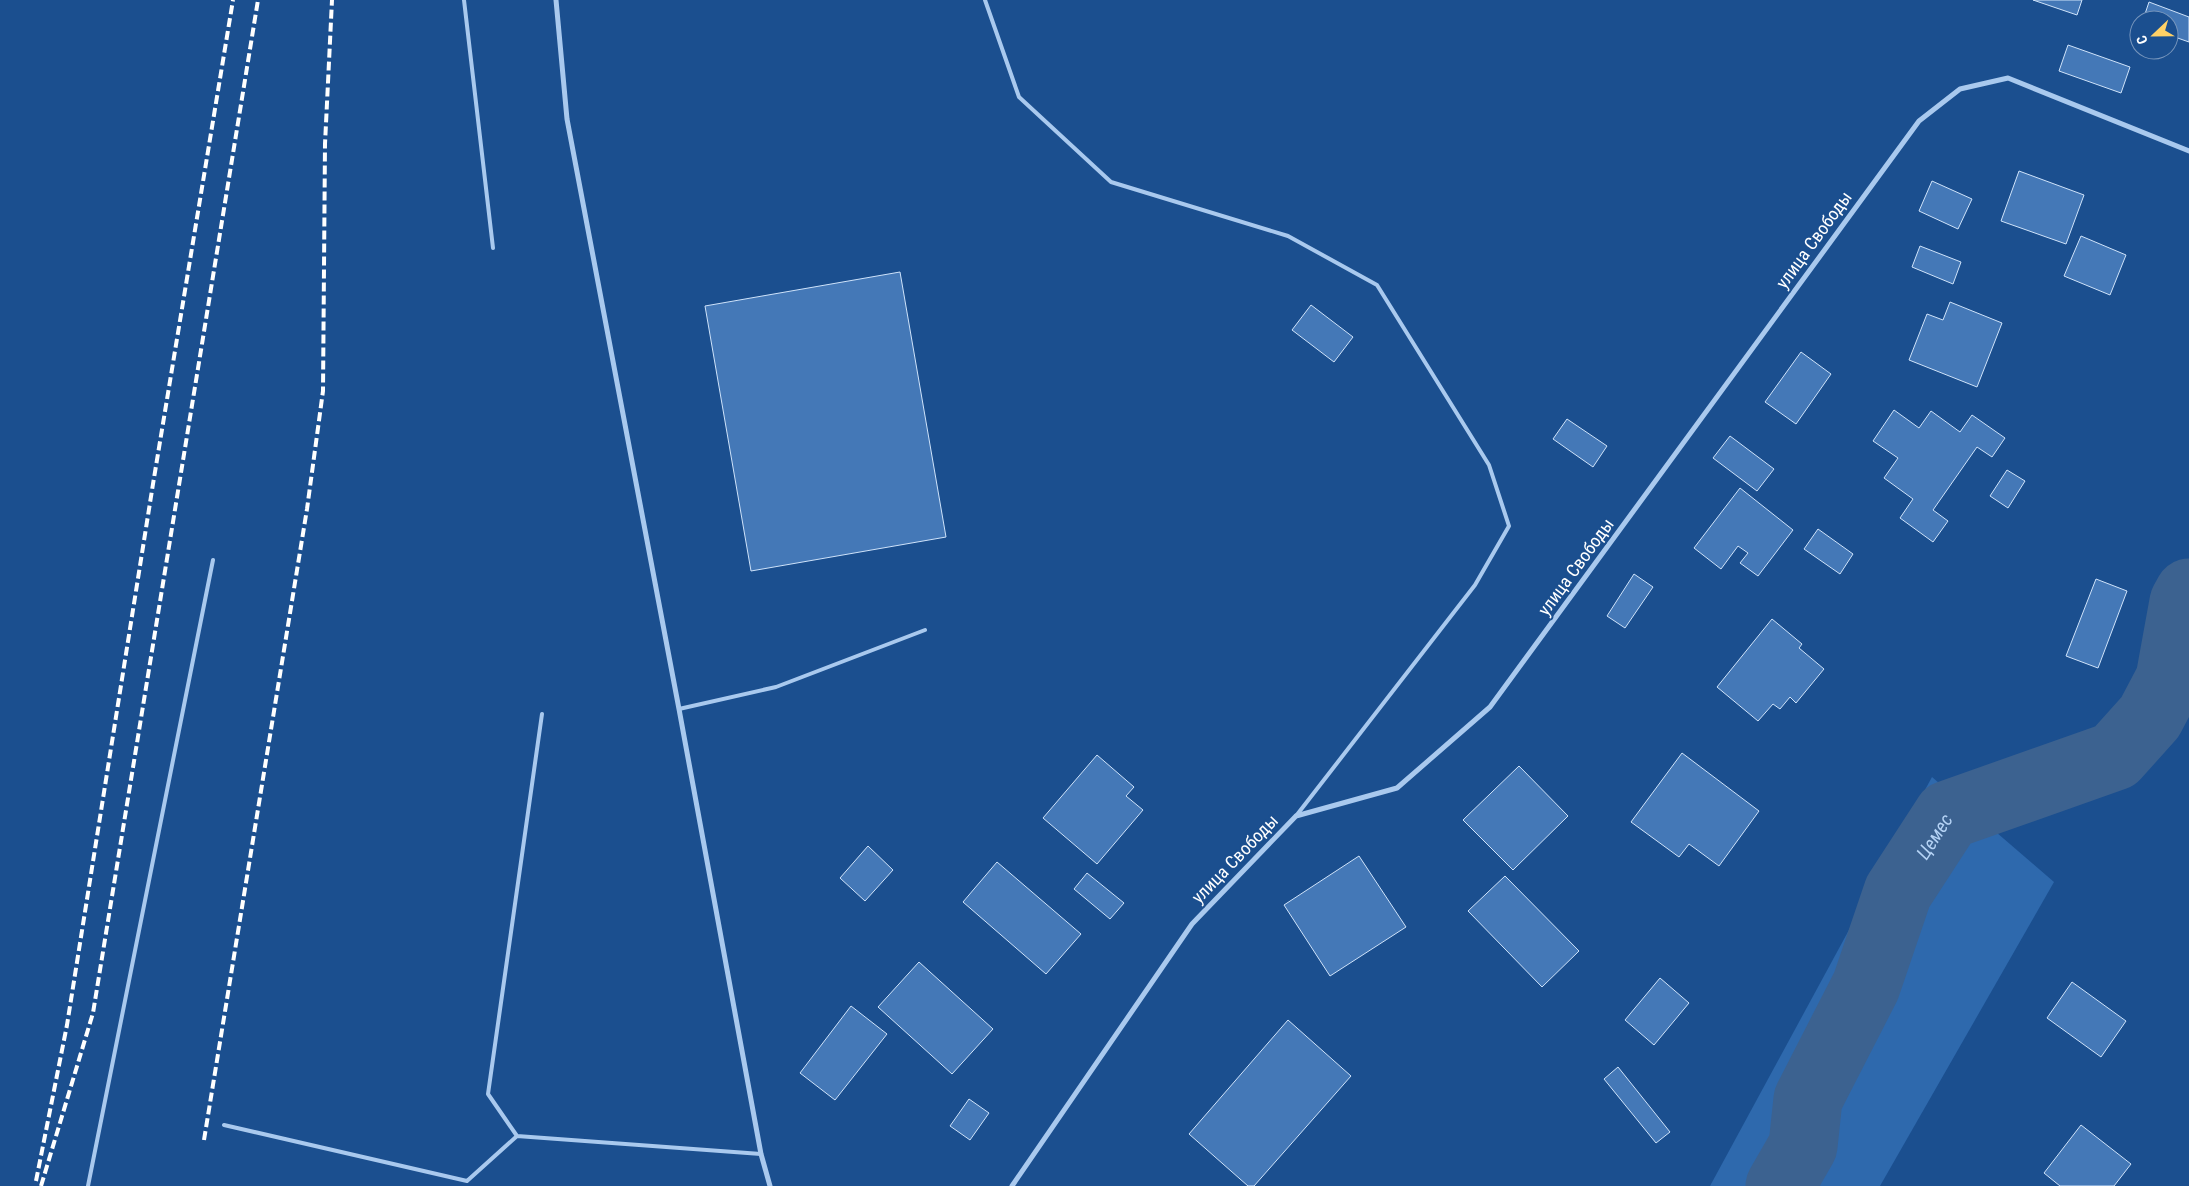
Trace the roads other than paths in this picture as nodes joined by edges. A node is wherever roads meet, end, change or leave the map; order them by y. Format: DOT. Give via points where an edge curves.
graph roads {
  1 [pos="464,0"];
  2 [pos="556,0"];
  3 [pos="985,0"];
  4 [pos="2189,151"];
  5 [pos="493,248"];
  6 [pos="213,560"];
  7 [pos="925,630"];
  8 [pos="679,709"];
  9 [pos="542,714"];
  10 [pos="1296,816"];
  11 [pos="224,1125"];
  12 [pos="517,1136"];
  13 [pos="760,1154"];
  14 [pos="88,1186"];
  15 [pos="770,1186"];
  16 [pos="1012,1186"];
  1 -- 5 [label="lane"];
  2 -- 8 [label="street" via="567,119"];
  3 -- 10 [label="lane" via="1019,97 1111,182 1288,236 1377,284 1489,465 1509,526 1475,585"];
  4 -- 10 [label="street, улица Свободы" via="2008,78 1960,89 1918,121 1490,707 1397,788"];
  6 -- 14 [label="lane"];
  7 -- 8 [label="lane" via="776,688"];
  8 -- 13 [label="street"];
  9 -- 12 [label="lane" via="488,1094"];
  10 -- 16 [label="street, улица Свободы" via="1192,924"];
  11 -- 12 [label="lane" via="467,1181"];
  12 -- 13 [label="lane"];
  13 -- 15 [label="street"];
}
